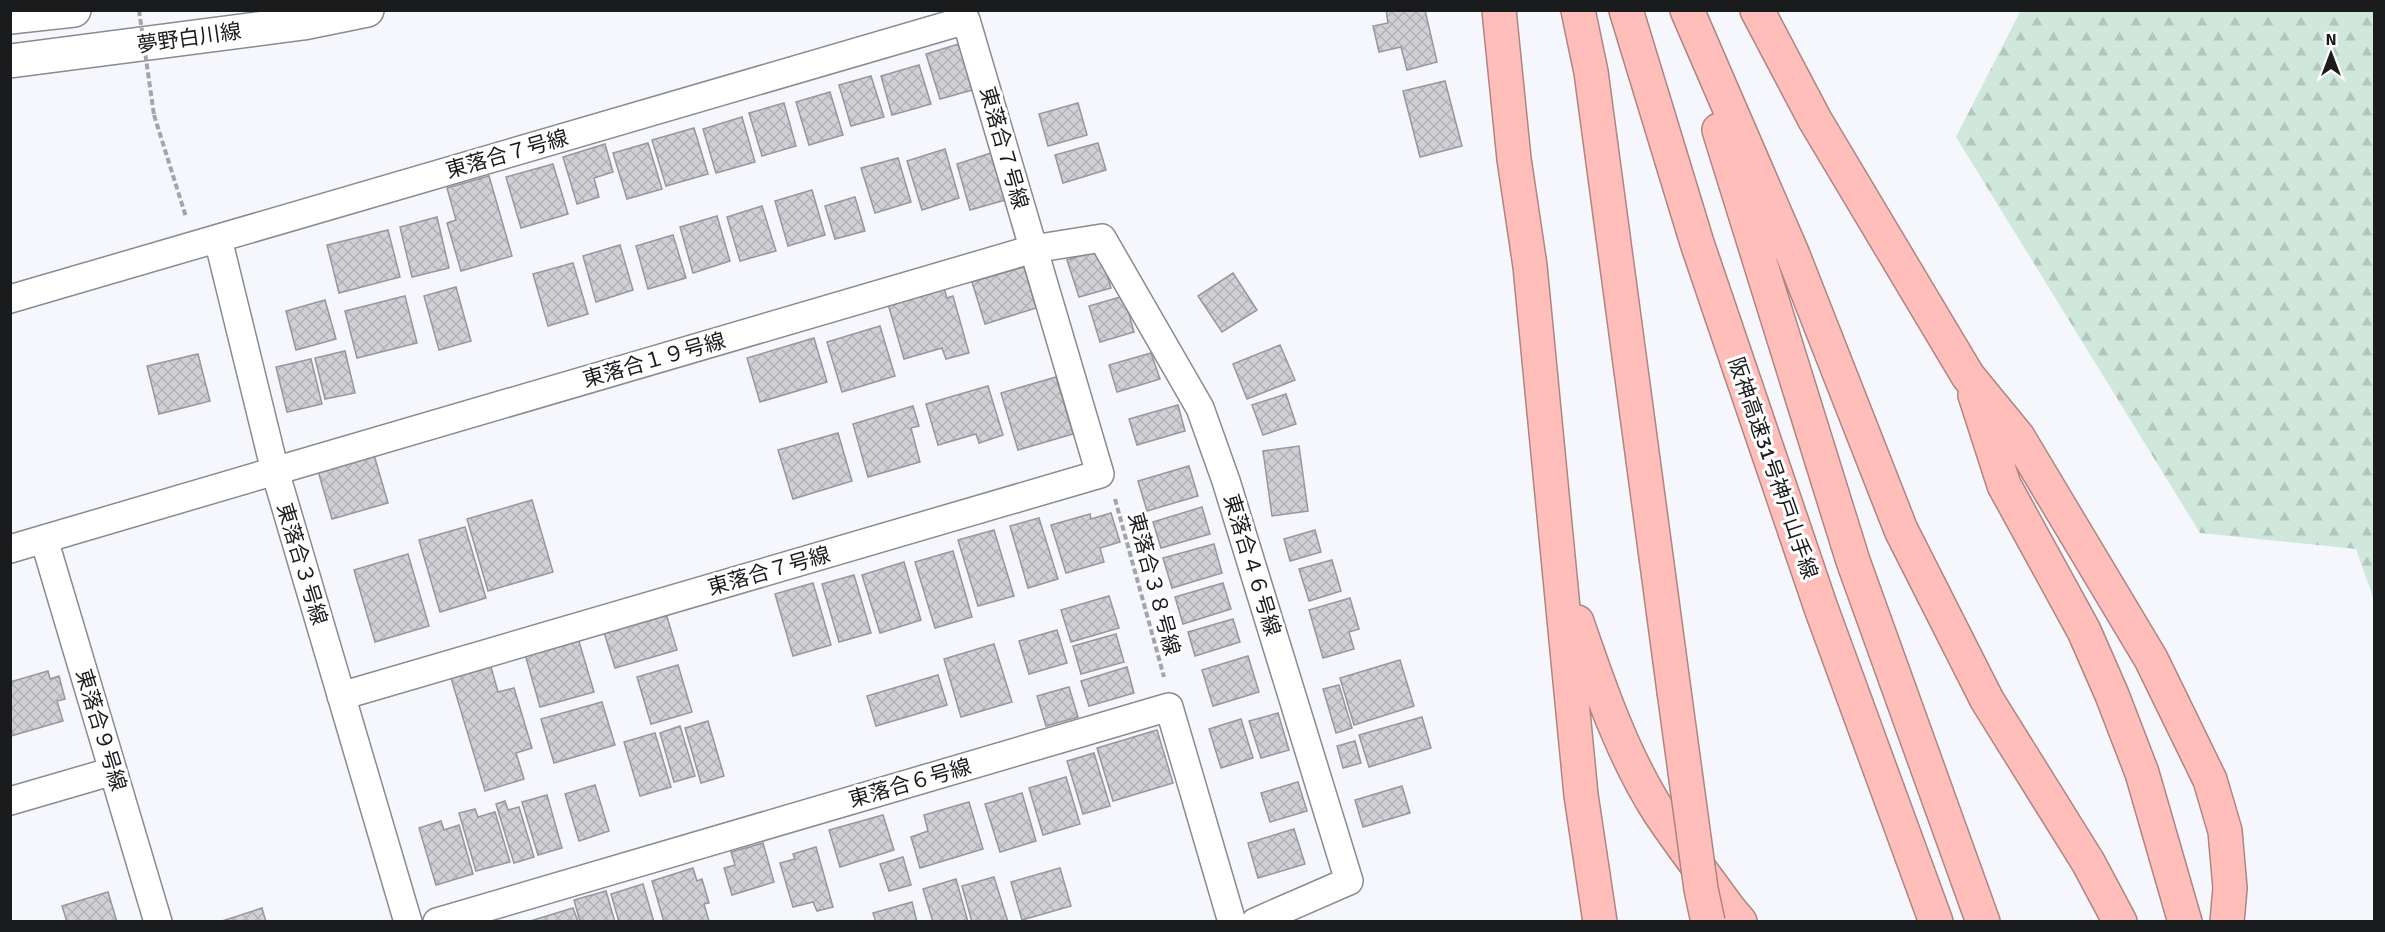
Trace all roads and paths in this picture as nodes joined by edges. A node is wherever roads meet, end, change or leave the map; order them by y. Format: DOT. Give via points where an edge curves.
graph roads {
  1 [pos="74,10"];
  2 [pos="139,10"];
  3 [pos="367,10"];
  4 [pos="1499,10"];
  5 [pos="1578,10"];
  6 [pos="1626,10"];
  7 [pos="1685,10"];
  8 [pos="1757,10"];
  9 [pos="10,17"];
  10 [pos="10,61"];
  11 [pos="153,115"];
  12 [pos="218,239"];
  13 [pos="1033,249"];
  14 [pos="10,299"];
  15 [pos="1968,376"];
  16 [pos="275,471"];
  17 [pos="1100,474"];
  18 [pos="44,539"];
  19 [pos="10,549"];
  20 [pos="1560,572"];
  21 [pos="341,696"];
  22 [pos="1169,707"];
  23 [pos="113,771"];
  24 [pos="10,801"];
  25 [pos="158,921"];
  26 [pos="408,921"];
  27 [pos="437,921"];
  28 [pos="1232,921"];
  29 [pos="1255,921"];
  30 [pos="1600,921"];
  31 [pos="1708,921"];
  32 [pos="1740,921"];
  33 [pos="1936,921"];
  34 [pos="1983,921"];
  35 [pos="2120,921"];
  36 [pos="2185,921"];
  37 [pos="2227,921"];
  1 -- 9 [label="street"];
  2 -- 11 [label="path, bridge"];
  3 -- 10 [label="street, 夢野白川線" via="303,23"];
  4 -- 20 [label="highway" via="1514,159 1530,266"];
  5 -- 31 [label="highway, bridge" via="1591,72"];
  6 -- 33 [label="highway, 阪神高速31号神戸山手線" via="1697,243 1817,597"];
  7 -- 34 [label="highway" via="1771,302 1854,561"];
  7 -- 35 [label="highway" via="1793,255 1901,531 1987,700 2088,862"];
  8 -- 15 [label="highway" via="1815,120"];
  12 -- 13 [label="street, 東落合７号線" via="966,20"];
  12 -- 14 [label="street, 東落合７号線"];
  12 -- 16 [label="street, 東落合３号線"];
  13 -- 16 [label="street, 東落合１９号線"];
  13 -- 17 [label="street, 東落合７号線"];
  13 -- 29 [label="street, 東落合４６号線" via="1102,238 1200,408 1226,481 1349,881"];
  15 -- 36 [label="highway" via="2004,485 2084,631 2112,694 2142,773"];
  15 -- 37 [label="highway" via="2018,437 2151,659 2210,780 2225,831 2230,888"];
  16 -- 18 [label="street"];
  16 -- 21 [label="street, 東落合３号線"];
  17 -- 21 [label="street, 東落合７号線"];
  17 -- 22 [label="path, 東落合３８号線" via="1115,496"];
  18 -- 19 [label="street"];
  18 -- 23 [label="street, 東落合９号線"];
  20 -- 30 [label="highway" via="1581,795"];
  20 -- 32 [label="highway" via="1637,773 1659,812"];
  21 -- 26 [label="street, 東落合３号線"];
  22 -- 27 [label="street, 東落合６号線"];
  22 -- 28 [label="street"];
  23 -- 24 [label="street"];
  23 -- 25 [label="street, 東落合９号線"];
}
